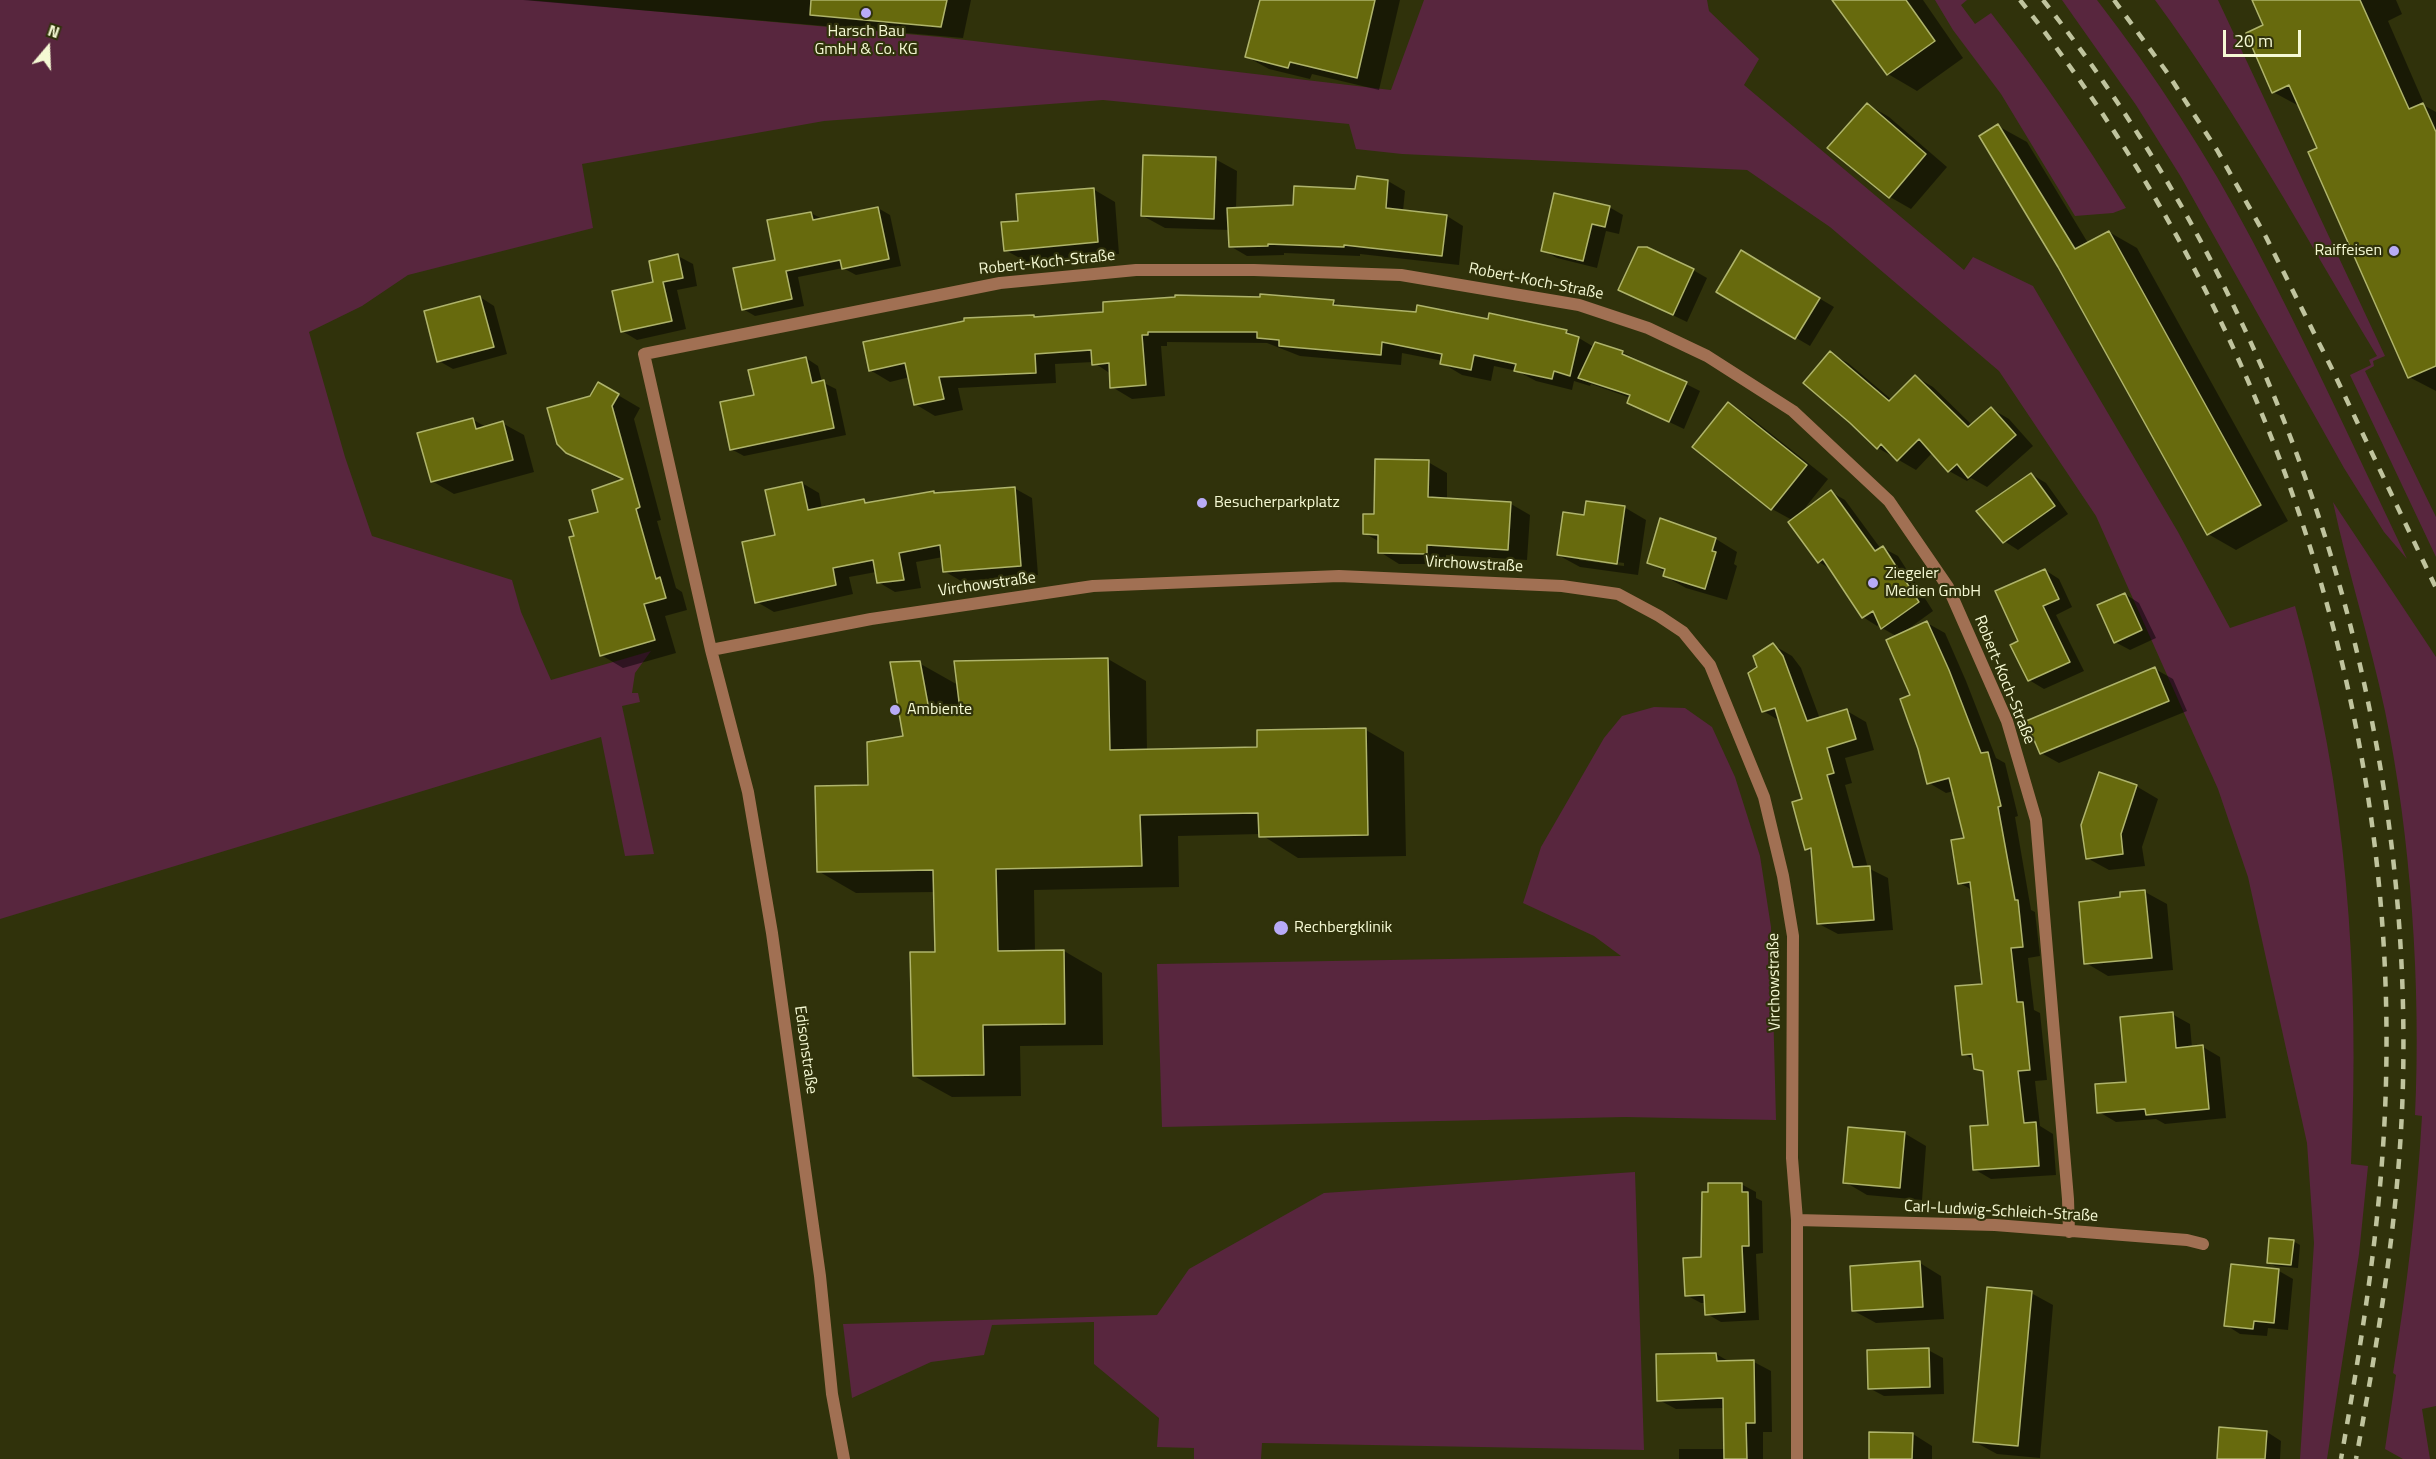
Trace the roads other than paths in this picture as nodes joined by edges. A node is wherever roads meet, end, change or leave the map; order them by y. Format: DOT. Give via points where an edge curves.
graph roads {
  1 [pos="711,650"];
  2 [pos="1797,1220"];
  3 [pos="2069,1232"];
  4 [pos="2203,1244"];
  5 [pos="844,1459"];
  6 [pos="1797,1459"];
  1 -- 2 [label="street, Virchowstraße" via="871,619 1093,586 1318,576 1429,578 1562,586 1618,594 1683,632 1710,665 1764,797 1793,936 1792,1158"];
  1 -- 3 [label="street, Robert-Koch-Straße" via="644,354 1000,283 1136,270 1401,275 1588,307 1648,328 1707,356 1793,411 1889,501 1948,587 2007,722 2036,820"];
  1 -- 5 [label="street, Edisonstraße" via="748,792 772,933 832,1394"];
  2 -- 3 [label="street, Carl-Ludwig-Schleich-Straße" via="1995,1225"];
  2 -- 6 [label="street, Virchowstraße"];
  3 -- 4 [label="street, Carl-Ludwig-Schleich-Straße"];
}
